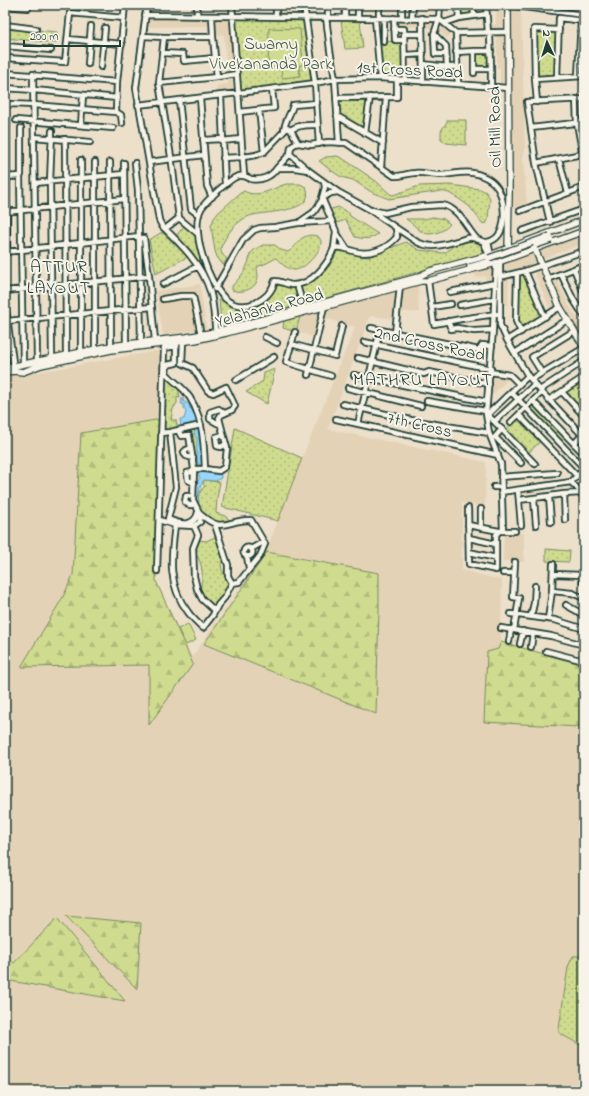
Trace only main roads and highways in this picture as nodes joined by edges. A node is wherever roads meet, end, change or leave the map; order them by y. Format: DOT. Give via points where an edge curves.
graph roads {
  1 [pos="508,5"];
  2 [pos="584,220"];
  3 [pos="584,224"];
  4 [pos="584,230"];
  5 [pos="550,238"];
  6 [pos="531,239"];
  7 [pos="508,248"];
  8 [pos="535,249"];
  9 [pos="511,258"];
  10 [pos="493,260"];
  11 [pos="419,279"];
  12 [pos="216,334"];
  13 [pos="584,347"];
  14 [pos="5,368"];
  15 [pos="14,368"];
  16 [pos="5,372"];
  1 -- 7 [label="main road, Oil Mill Road"];
  2 -- 6 [label="main road, Yelahanka Road"];
  3 -- 5 [label="main road"];
  4 -- 5 [label="main road"];
  4 -- 8 [label="main road, Yelahanka Road"];
  5 -- 10 [label="main road, bridge"];
  6 -- 7 [label="main road, Yelahanka Road"];
  6 -- 8 [label="main road"];
  7 -- 9 [label="main road, Oil Mill Road"];
  7 -- 10 [label="main road, Yelahanka Road"];
  8 -- 9 [label="main road, Yelahanka Road"];
  8 -- 13 [label="main road" via="560,307"];
  9 -- 10 [label="main road, Yelahanka Road"];
  10 -- 11 [label="main road"];
  10 -- 11 [label="main road, Yelahanka Road" via="428,281"];
  11 -- 12 [label="main road, Yelahanka Road"];
  11 -- 12 [label="main road, Yelahanka Road" via="324,308"];
  12 -- 15 [label="main road, Yelahanka Road" via="111,346 23,363"];
  12 -- 15 [label="main road, Yelahanka Road" via="179,343 126,348 42,365 23,372"];
  14 -- 15 [label="main road, Yelahanka Road"];
  15 -- 16 [label="main road, Yelahanka Road"];
}
